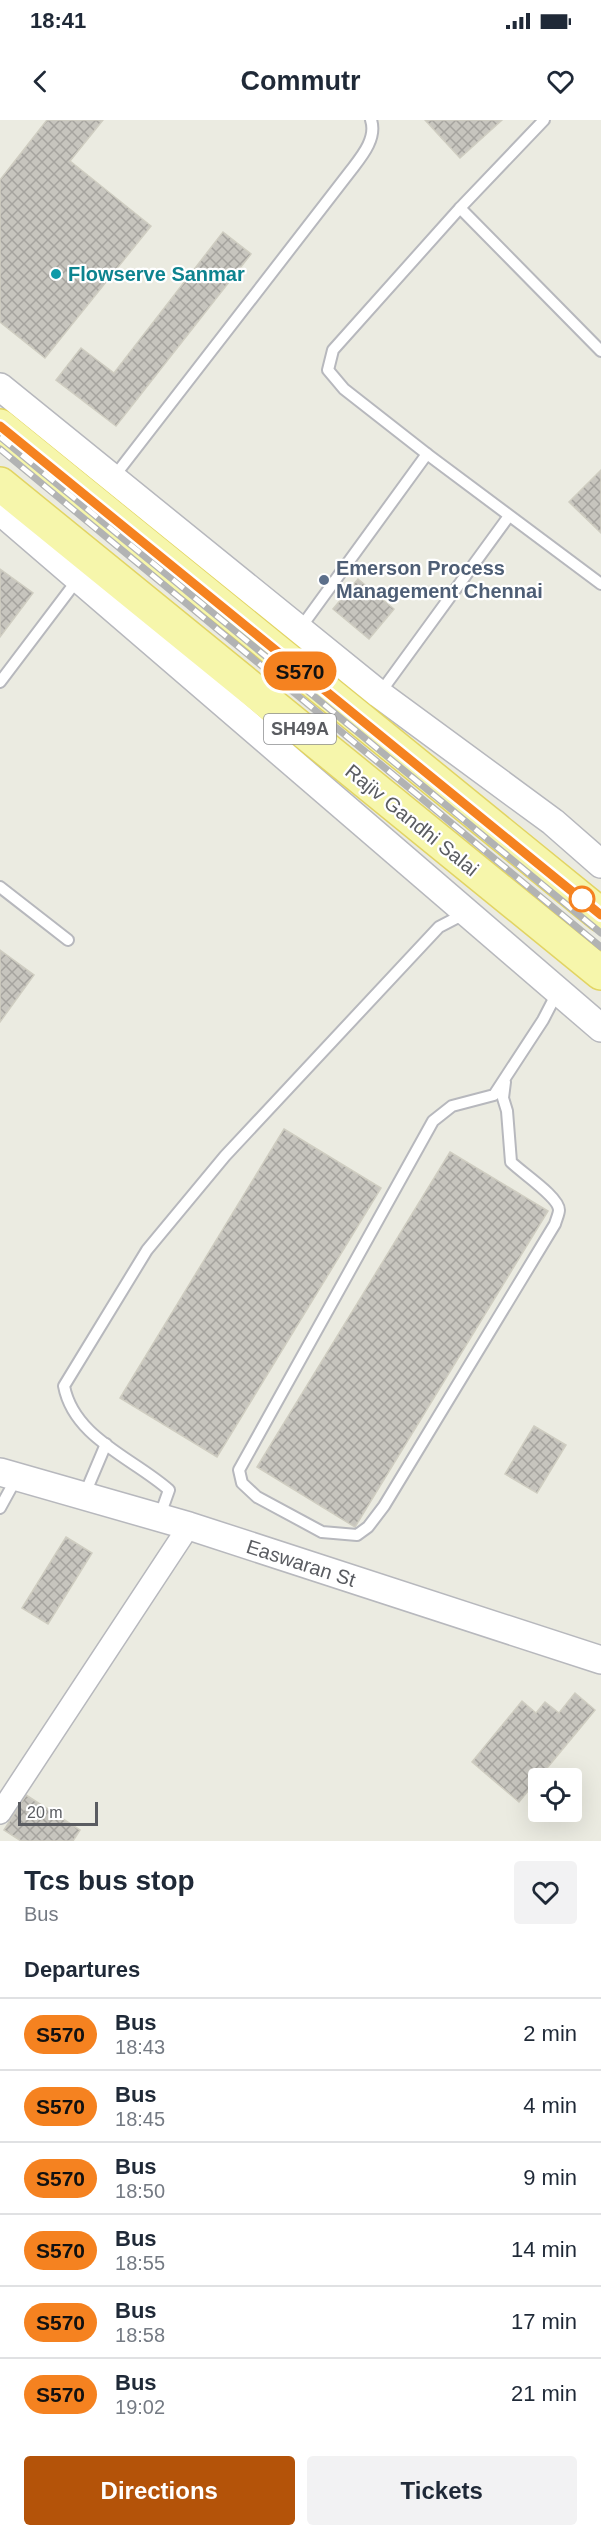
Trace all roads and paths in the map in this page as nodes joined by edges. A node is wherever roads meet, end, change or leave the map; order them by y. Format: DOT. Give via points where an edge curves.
graph roads {
  1 [pos="371,120"];
  2 [pos="544,120"];
  3 [pos="460,208"];
  4 [pos="601,351"];
  5 [pos="0,387"];
  6 [pos="0,426"];
  7 [pos="427,454"];
  8 [pos="111,480"];
  9 [pos="0,484"];
  10 [pos="0,512"];
  11 [pos="509,516"];
  12 [pos="80,577"];
  13 [pos="601,584"];
  14 [pos="298,630"];
  15 [pos="0,682"];
  16 [pos="379,694"];
  17 [pos="601,864"];
  18 [pos="0,887"];
  19 [pos="467,912"];
  20 [pos="601,915"];
  21 [pos="68,940"];
  22 [pos="601,973"];
  23 [pos="558,991"];
  24 [pos="601,1028"];
  25 [pos="505,1082"];
  26 [pos="106,1444"];
  27 [pos="9,1474"];
  28 [pos="84,1496"];
  29 [pos="0,1508"];
  30 [pos="159,1518"];
  31 [pos="189,1526"];
  32 [pos="601,1660"];
  33 [pos="0,1814"];
  1 -- 8 [label="lane" via="368,148"];
  2 -- 3 [label="lane"];
  3 -- 4 [label="lane"];
  3 -- 7 [label="lane" via="333,350 328,370 344,389"];
  5 -- 8 [label="street"];
  6 -- 20 [label="main road, SH49A"];
  7 -- 11 [label="lane"];
  7 -- 14 [label="lane"];
  8 -- 14 [label="street"];
  9 -- 22 [label="main road, Rajiv Gandhi Salai / SH49A"];
  10 -- 12 [label="street"];
  11 -- 13 [label="lane"];
  11 -- 16 [label="lane"];
  12 -- 15 [label="lane"];
  12 -- 19 [label="street"];
  14 -- 16 [label="street"];
  16 -- 17 [label="street" via="553,822"];
  18 -- 21 [label="lane"];
  19 -- 23 [label="street"];
  19 -- 26 [label="lane" via="440,927 225,1156 147,1250 64,1386 66,1400 75,1415"];
  23 -- 24 [label="street"];
  23 -- 25 [label="lane"];
  25 -- 25 [label="lane" via="494,1095 452,1106 433,1121 239,1470 242,1483 257,1497 322,1532 357,1535 374,1520 555,1224 560,1210 555,1197 511,1162 503,1098"];
  26 -- 28 [label="lane"];
  26 -- 30 [label="lane" via="169,1490"];
  27 -- 28 [label="street, Easwaran St"];
  27 -- 29 [label="lane"];
  28 -- 30 [label="street, Easwaran St"];
  30 -- 31 [label="street, Easwaran St"];
  31 -- 32 [label="street, Easwaran St"];
  31 -- 33 [label="street"];
}
